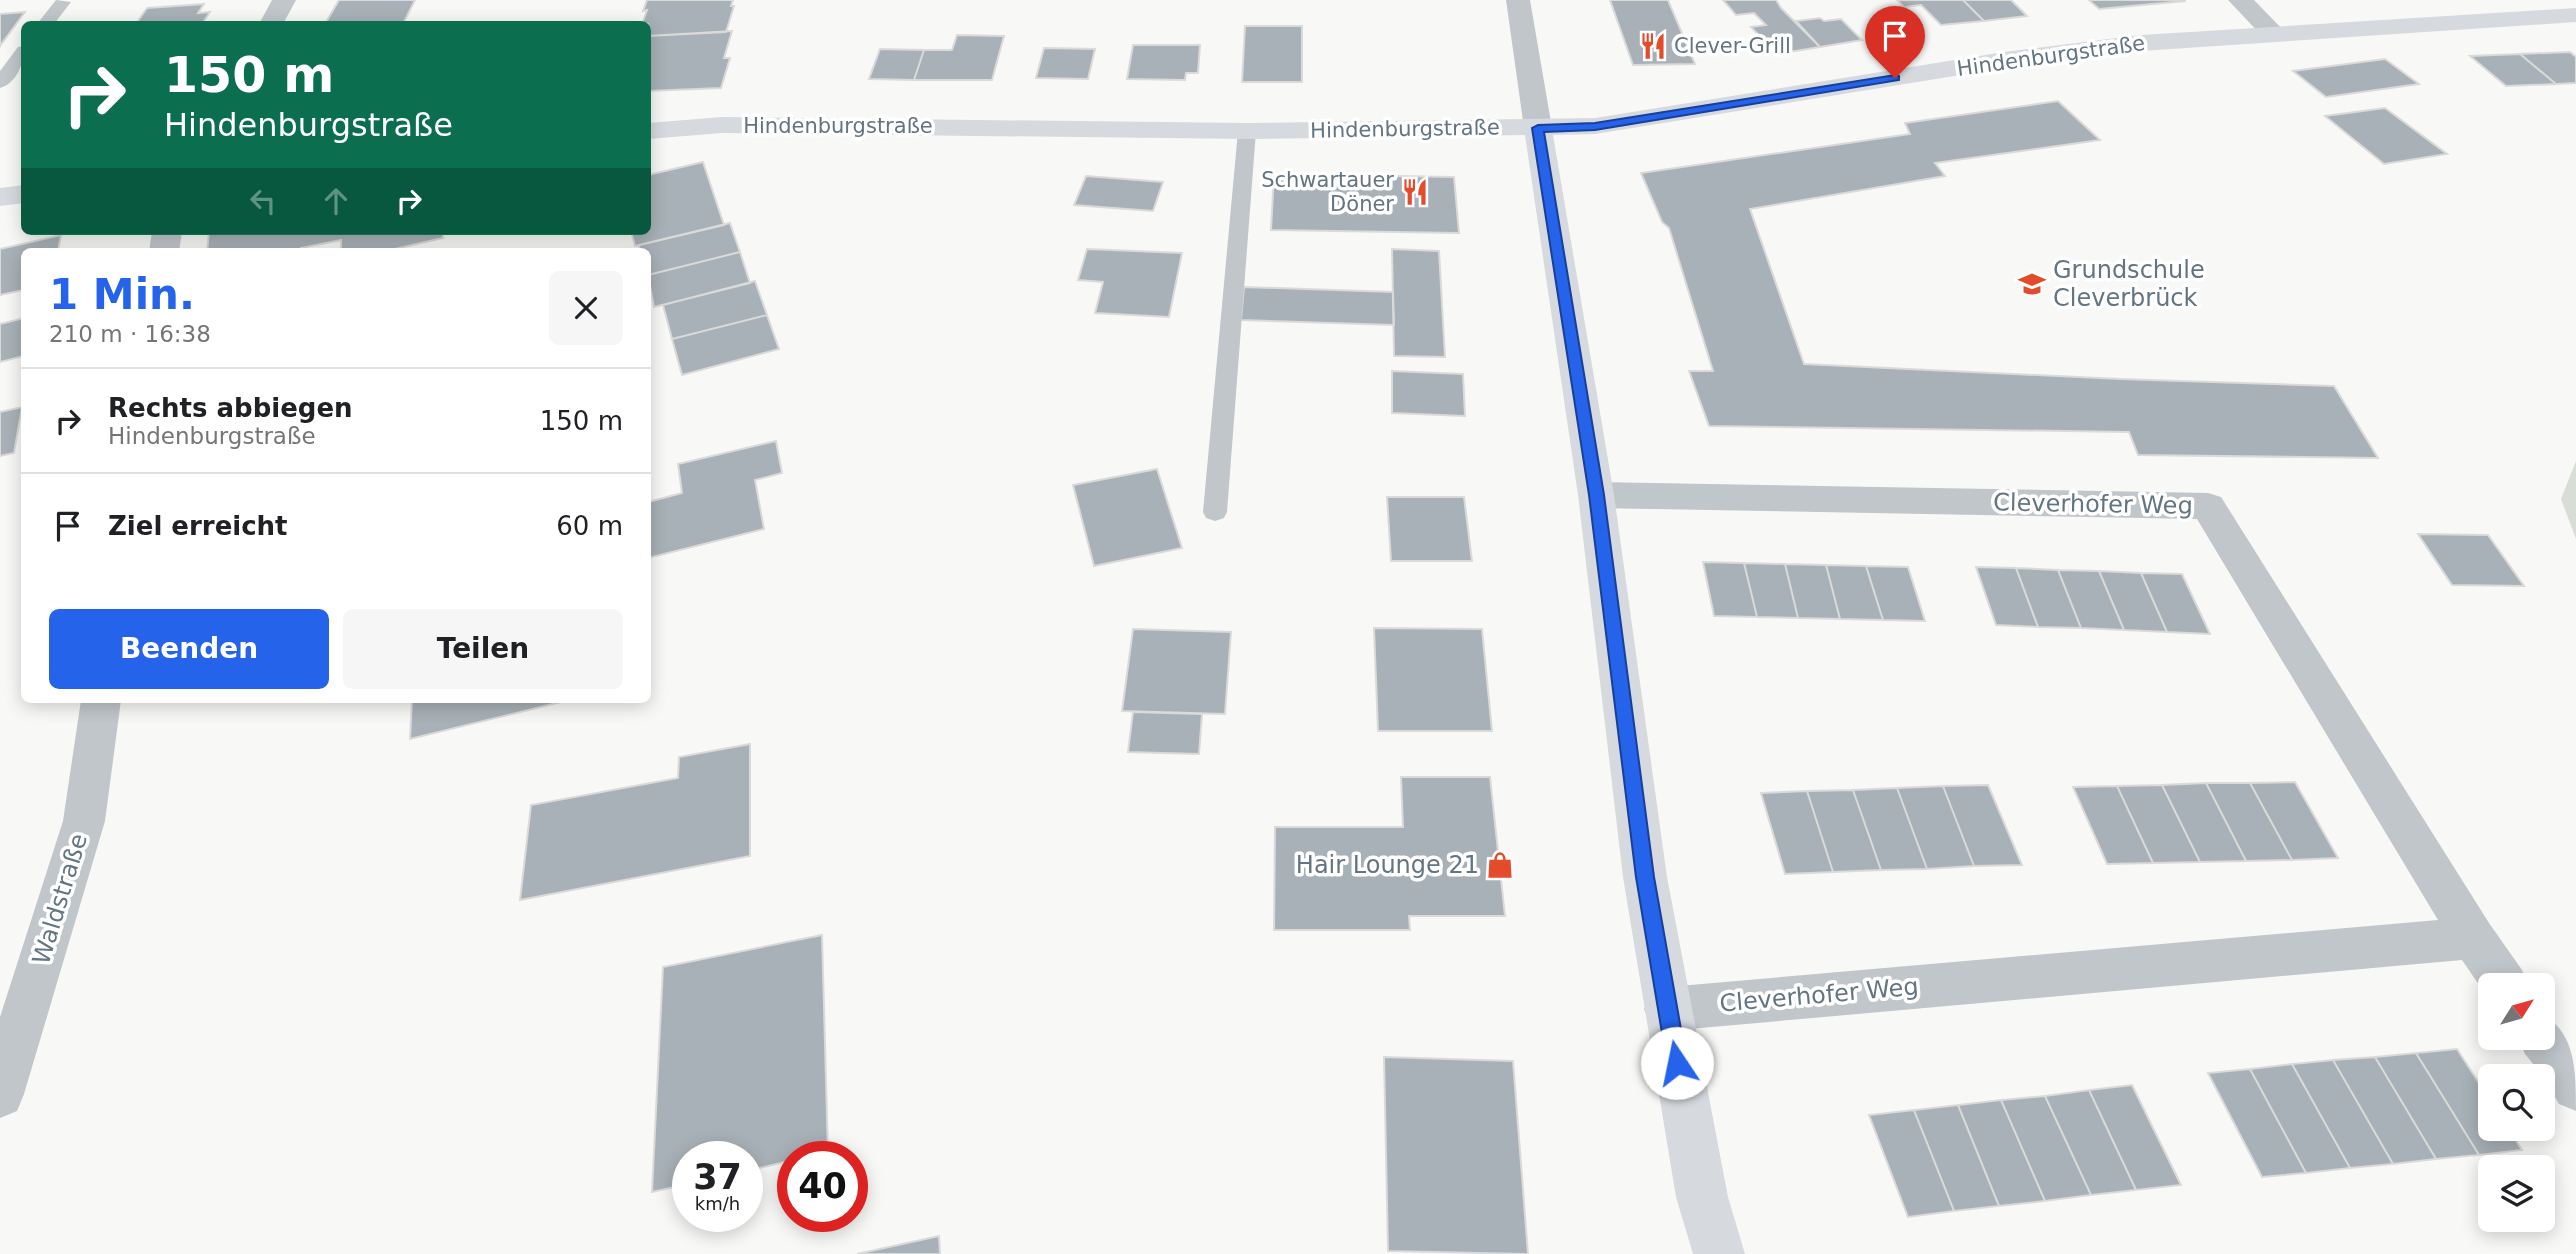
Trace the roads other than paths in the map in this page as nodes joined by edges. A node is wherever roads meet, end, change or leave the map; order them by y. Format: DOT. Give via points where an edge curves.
graph roads {
  1 [pos="284,0"];
  2 [pos="1518,0"];
  3 [pos="2240,0"];
  4 [pos="63,2"];
  5 [pos="2576,15"];
  6 [pos="47,21"];
  7 [pos="273,21"];
  8 [pos="2273,33"];
  9 [pos="21,55"];
  10 [pos="0,83"];
  11 [pos="1538,128"];
  12 [pos="651,131"];
  13 [pos="1247,131"];
  14 [pos="21,194"];
  15 [pos="0,197"];
  16 [pos="1596,495"];
  17 [pos="1215,512"];
  18 [pos="101,703"];
  19 [pos="2473,938"];
  20 [pos="2498,973"];
  21 [pos="1667,1009"];
  22 [pos="2550,1050"];
  23 [pos="2576,1087"];
  24 [pos="0,1094"];
  25 [pos="1719,1254"];
  1 -- 7 [label="street"];
  2 -- 11 [label="street"];
  3 -- 8 [label="street"];
  4 -- 6 [label="lane"];
  5 -- 8 [label="street, Hindenburgstraße"];
  8 -- 11 [label="street, Hindenburgstraße" via="2004,60 1595,127"];
  9 -- 10 [label="lane"];
  11 -- 13 [label="street, Hindenburgstraße"];
  11 -- 16 [label="street"];
  12 -- 13 [label="street, Hindenburgstraße" via="722,125"];
  13 -- 17 [label="lane"];
  14 -- 15 [label="street"];
  16 -- 19 [label="street, Cleverhofer Weg" via="2208,506"];
  16 -- 21 [label="street" via="1645,877"];
  18 -- 24 [label="street, Waldstraße" via="84,821"];
  19 -- 20 [label="street, Cleverhofer Weg"];
  19 -- 21 [label="street, Cleverhofer Weg"];
  21 -- 25 [label="street" via="1702,1197"];
  22 -- 23 [label="street"];
}
